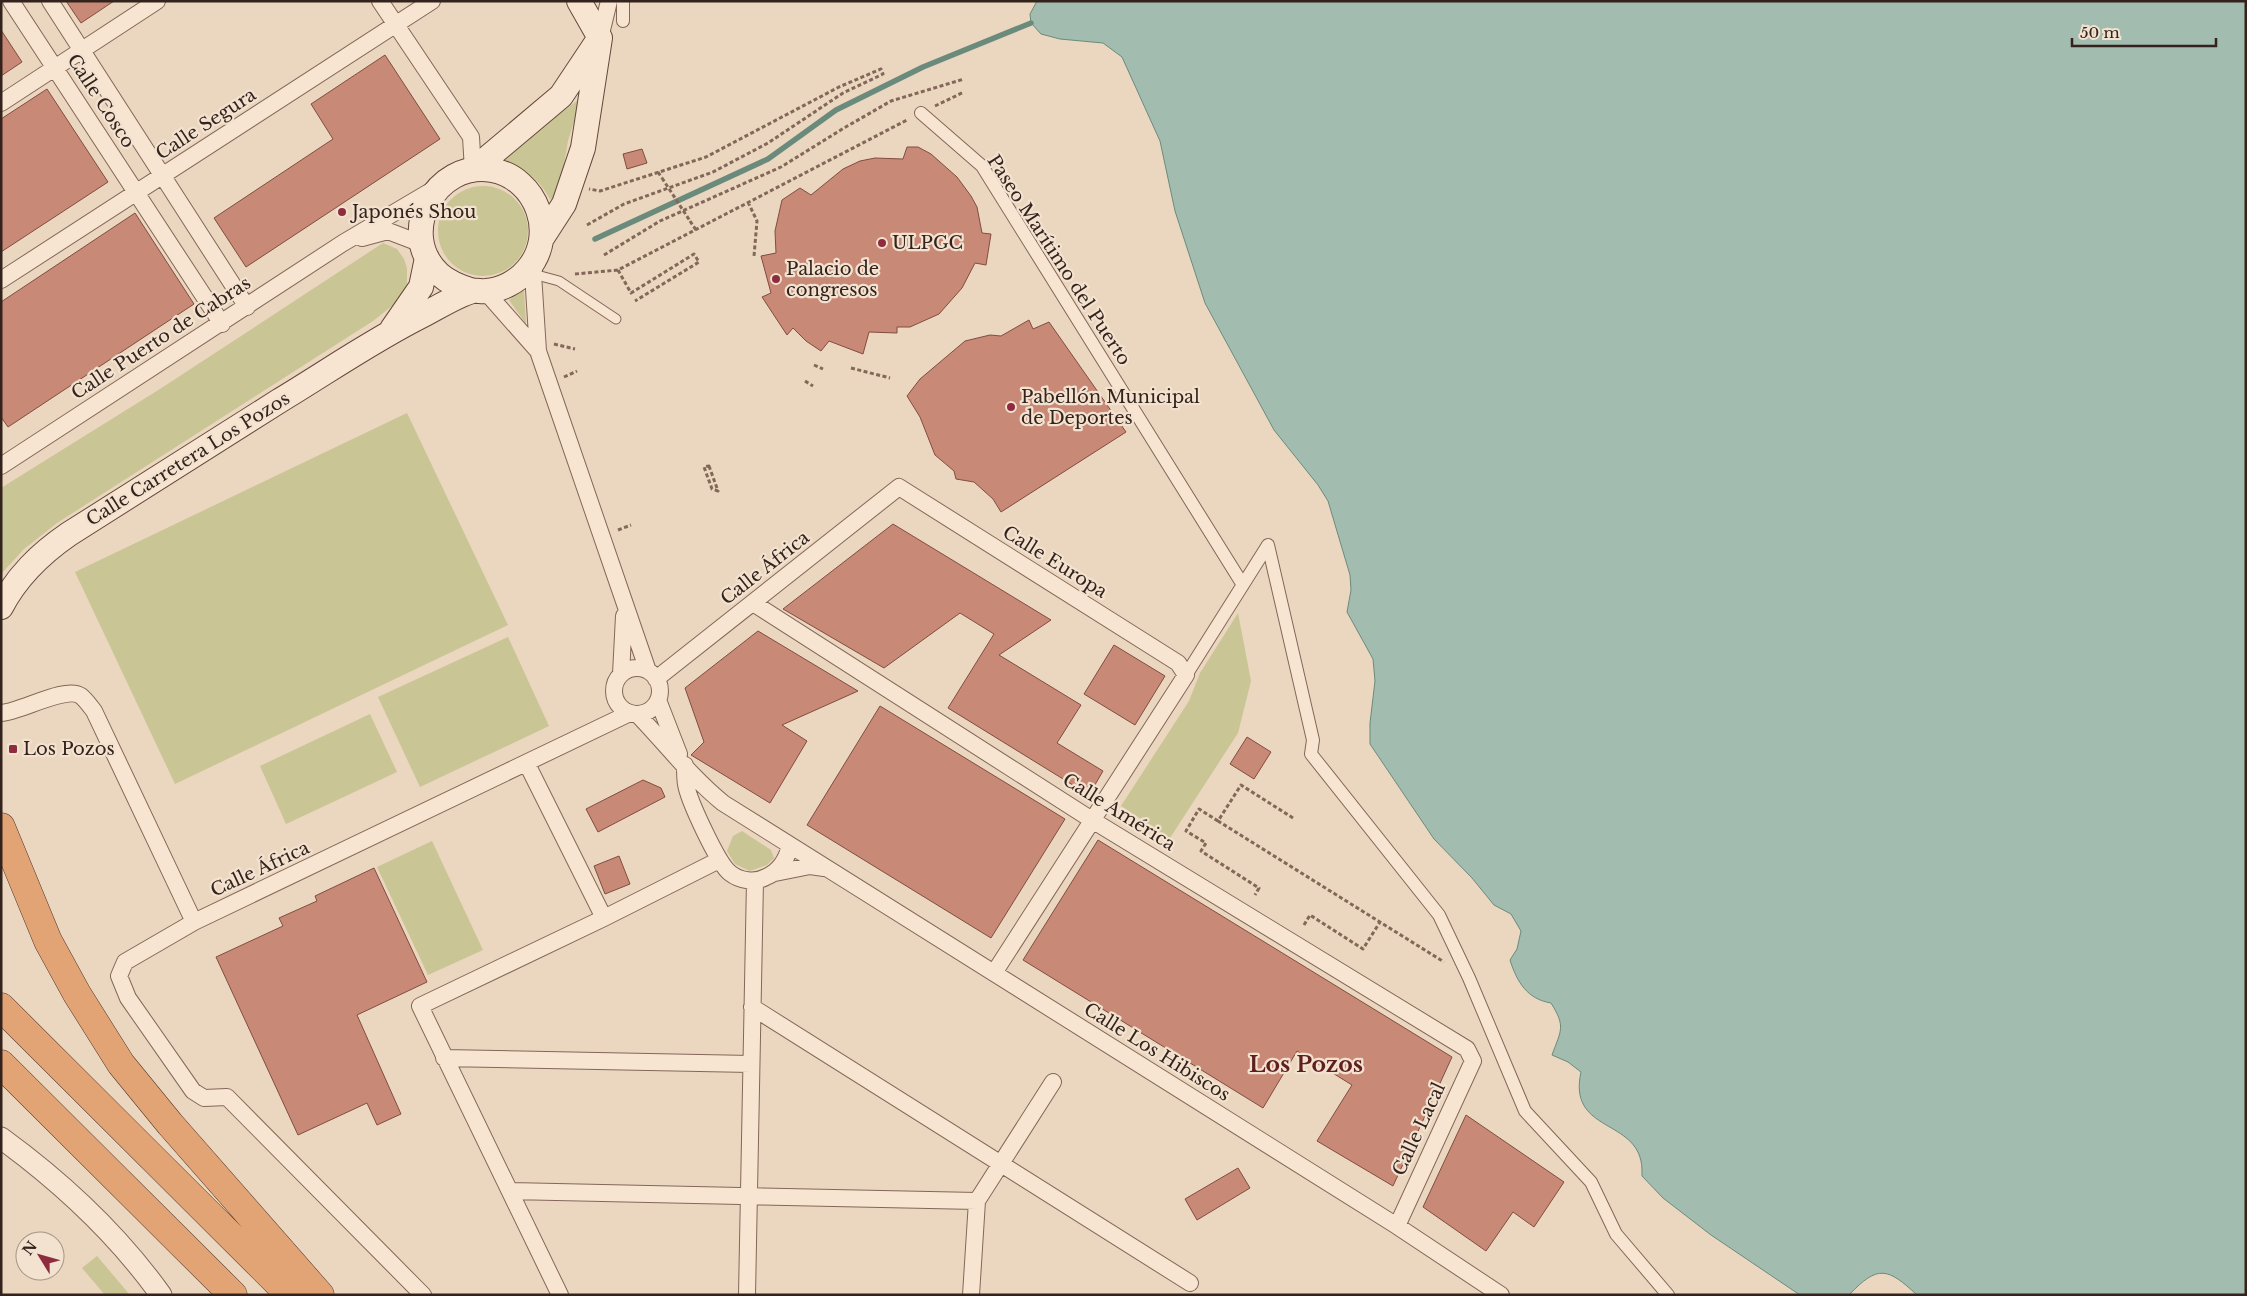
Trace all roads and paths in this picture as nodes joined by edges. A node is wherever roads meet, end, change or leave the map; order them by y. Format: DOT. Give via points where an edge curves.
graph roads {
  1 [pos="11,1"];
  2 [pos="50,1"];
  3 [pos="157,1"];
  4 [pos="380,1"];
  5 [pos="432,1"];
  6 [pos="579,1"];
  7 [pos="608,1"];
  8 [pos="623,1"];
  9 [pos="623,21"];
  10 [pos="396,24"];
  11 [pos="600,38"];
  12 [pos="82,51"];
  13 [pos="55,68"];
  14 [pos="964,79"];
  15 [pos="964,92"];
  16 [pos="1,104"];
  17 [pos="921,112"];
  18 [pos="473,170"];
  19 [pos="658,172"];
  20 [pos="162,176"];
  21 [pos="442,184"];
  22 [pos="585,188"];
  23 [pos="136,193"];
  24 [pos="748,202"];
  25 [pos="587,225"];
  26 [pos="696,230"];
  27 [pos="343,243"];
  28 [pos="424,251"];
  29 [pos="604,255"];
  30 [pos="537,256"];
  31 [pos="754,256"];
  32 [pos="618,270"];
  33 [pos="550,277"];
  34 [pos="1,280"];
  35 [pos="479,291"];
  36 [pos="634,301"];
  37 [pos="247,307"];
  38 [pos="616,319"];
  39 [pos="222,324"];
  40 [pos="391,331"];
  41 [pos="560,346"];
  42 [pos="575,349"];
  43 [pos="538,351"];
  44 [pos="814,365"];
  45 [pos="851,368"];
  46 [pos="823,370"];
  47 [pos="577,371"];
  48 [pos="563,377"];
  49 [pos="890,378"];
  50 [pos="805,382"];
  51 [pos="813,386"];
  52 [pos="4,458"];
  53 [pos="709,466"];
  54 [pos="899,487"];
  55 [pos="631,526"];
  56 [pos="619,530"];
  57 [pos="1243,585"];
  58 [pos="753,603"];
  59 [pos="625,604"];
  60 [pos="1,607"];
  61 [pos="622,674"];
  62 [pos="652,675"];
  63 [pos="1186,675"];
  64 [pos="615,700"];
  65 [pos="658,700"];
  66 [pos="1,713"];
  67 [pos="633,714"];
  68 [pos="585,736"];
  69 [pos="683,763"];
  70 [pos="527,764"];
  71 [pos="1293,818"];
  72 [pos="1092,820"];
  73 [pos="1218,821"];
  74 [pos="1,827"];
  75 [pos="790,845"];
  76 [pos="719,860"];
  77 [pos="827,869"];
  78 [pos="775,873"];
  79 [pos="755,880"];
  80 [pos="1255,895"];
  81 [pos="604,918"];
  82 [pos="194,922"];
  83 [pos="1380,922"];
  84 [pos="1304,925"];
  85 [pos="994,973"];
  86 [pos="1469,978"];
  87 [pos="1,1007"];
  88 [pos="752,1007"];
  89 [pos="1467,1049"];
  90 [pos="444,1058"];
  91 [pos="1,1064"];
  92 [pos="751,1064"];
  93 [pos="1053,1082"];
  94 [pos="1,1138"];
  95 [pos="1002,1164"];
  96 [pos="510,1191"];
  97 [pos="748,1196"];
  98 [pos="977,1201"];
  99 [pos="1397,1226"];
  100 [pos="1190,1283"];
  101 [pos="161,1295"];
  102 [pos="233,1295"];
  103 [pos="290,1295"];
  104 [pos="320,1295"];
  105 [pos="423,1295"];
  106 [pos="560,1295"];
  107 [pos="747,1295"];
  108 [pos="972,1295"];
  109 [pos="1501,1295"];
  110 [pos="1668,1295"];
  1 -- 13 [label="street, Calle Cosco"];
  2 -- 12 [label="street, Calle Cosco"];
  3 -- 12 [label="street"];
  4 -- 10 [label="street"];
  5 -- 10 [label="street, Calle Segura"];
  6 -- 11 [label="main road"];
  7 -- 11 [label="street"];
  8 -- 9 [label="street"];
  10 -- 18 [label="street" via="471,137"];
  10 -- 20 [label="street, Calle Segura"];
  11 -- 18 [label="main road" via="562,96"];
  11 -- 30 [label="main road" via="583,148 564,204"];
  12 -- 13 [label="street"];
  12 -- 20 [label="street, Calle Cosco"];
  13 -- 16 [label="street"];
  13 -- 23 [label="street, Calle Cosco"];
  14 -- 29 [label="path" via="891,101 781,167 660,221"];
  15 -- 17 [label="path"];
  17 -- 24 [label="path"];
  17 -- 57 [label="street, Paseo Marítimo del Puerto" via="982,166"];
  18 -- 21 [label="main road"];
  18 -- 30 [label="main road" via="492,170 524,186 542,219"];
  19 -- 22 [label="path" via="600,191"];
  19 -- 25 [label="path" via="706,157 839,87 881,69 883,74 843,93 768,143 713,172 624,204"];
  19 -- 26 [label="path, bridge"];
  20 -- 23 [label="street, Calle Segura"];
  20 -- 37 [label="street, Calle Cosco"];
  21 -- 27 [label="street, Calle Puerto de Cabras"];
  21 -- 28 [label="main road" via="424,211 420,227"];
  23 -- 34 [label="street, Calle Segura"];
  23 -- 39 [label="street, Calle Cosco"];
  24 -- 26 [label="path"];
  24 -- 31 [label="path" via="757,221"];
  26 -- 32 [label="path"];
  27 -- 28 [label="street, Calle Puerto de Cabras" via="388,231"];
  27 -- 37 [label="street, Calle Puerto de Cabras"];
  28 -- 35 [label="main road" via="438,274 454,285"];
  28 -- 40 [label="main road" via="421,287"];
  30 -- 33 [label="lane"];
  30 -- 35 [label="main road" via="515,281 501,288"];
  30 -- 43 [label="street"];
  32 -- 33 [label="path"];
  32 -- 36 [label="path" via="631,293 694,254 699,262"];
  33 -- 38 [label="lane"];
  35 -- 40 [label="main road, Calle Carretera Los Pozos"];
  35 -- 43 [label="street"];
  37 -- 39 [label="street, Calle Puerto de Cabras"];
  39 -- 52 [label="street, Calle Puerto de Cabras"];
  40 -- 60 [label="main road, Calle Carretera Los Pozos" via="50,547 19,578"];
  41 -- 42 [label="path"];
  43 -- 59 [label="street"];
  44 -- 46 [label="path"];
  45 -- 49 [label="path"];
  47 -- 48 [label="path"];
  50 -- 51 [label="path"];
  53 -- 53 [label="path" via="704,467 712,489 718,491"];
  54 -- 58 [label="street, Calle África"];
  54 -- 63 [label="street, Calle Europa" via="1178,663"];
  55 -- 56 [label="path"];
  57 -- 63 [label="street"];
  57 -- 86 [label="street" via="1268,545 1313,740 1311,754 1439,915"];
  58 -- 62 [label="street, Calle África"];
  58 -- 72 [label="street, Calle América"];
  59 -- 61 [label="street"];
  59 -- 62 [label="street"];
  61 -- 62 [label="street" via="634,668"];
  61 -- 64 [label="street" via="614,686"];
  62 -- 65 [label="street" via="659,686"];
  63 -- 72 [label="street"];
  64 -- 67 [label="street" via="618,706"];
  64 -- 68 [label="street, Calle África"];
  65 -- 67 [label="street" via="650,710"];
  65 -- 69 [label="street"];
  66 -- 82 [label="street" via="23,709 64,692 80,695 85,700 94,711"];
  67 -- 68 [label="street, Calle África"];
  67 -- 69 [label="street"];
  68 -- 70 [label="street, Calle África"];
  69 -- 75 [label="street, Calle Los Hibiscos" via="695,779 723,803"];
  69 -- 76 [label="street" via="686,786"];
  70 -- 81 [label="street"];
  70 -- 82 [label="street, Calle África"];
  71 -- 73 [label="path" via="1241,785"];
  72 -- 85 [label="street"];
  72 -- 89 [label="street, Calle América"];
  73 -- 80 [label="path" via="1200,809 1186,831 1206,843 1201,851 1259,888"];
  73 -- 83 [label="path"];
  74 -- 104 [label="highway" via="48,941 121,1064"];
  75 -- 77 [label="street, Calle Los Hibiscos"];
  75 -- 78 [label="street" via="783,864"];
  76 -- 79 [label="street" via="731,874"];
  76 -- 81 [label="street"];
  77 -- 78 [label="street" via="810,866"];
  77 -- 85 [label="street, Calle Los Hibiscos"];
  78 -- 79 [label="street"];
  79 -- 88 [label="street"];
  81 -- 90 [label="street" via="420,1006"];
  82 -- 105 [label="street, Calle África" via="125,962 119,976 128,998 193,1091 204,1098 227,1097"];
  83 -- 84 [label="path" via="1363,949 1310,915"];
  83 -- 86 [label="path"];
  85 -- 99 [label="street, Calle Los Hibiscos"];
  86 -- 110 [label="street" via="1525,1111 1591,1182 1616,1234"];
  87 -- 103 [label="highway"];
  88 -- 92 [label="street"];
  88 -- 95 [label="street"];
  89 -- 99 [label="street, Calle Lacal" via="1473,1061"];
  90 -- 92 [label="street"];
  90 -- 96 [label="street"];
  91 -- 102 [label="highway"];
  92 -- 97 [label="street"];
  93 -- 95 [label="street"];
  94 -- 101 [label="street" via="46,1174 99,1224"];
  95 -- 98 [label="street"];
  95 -- 100 [label="street"];
  96 -- 97 [label="street"];
  96 -- 106 [label="street"];
  97 -- 98 [label="street"];
  97 -- 107 [label="street"];
  98 -- 108 [label="street"];
  99 -- 109 [label="street, Calle Los Hibiscos"];
}
